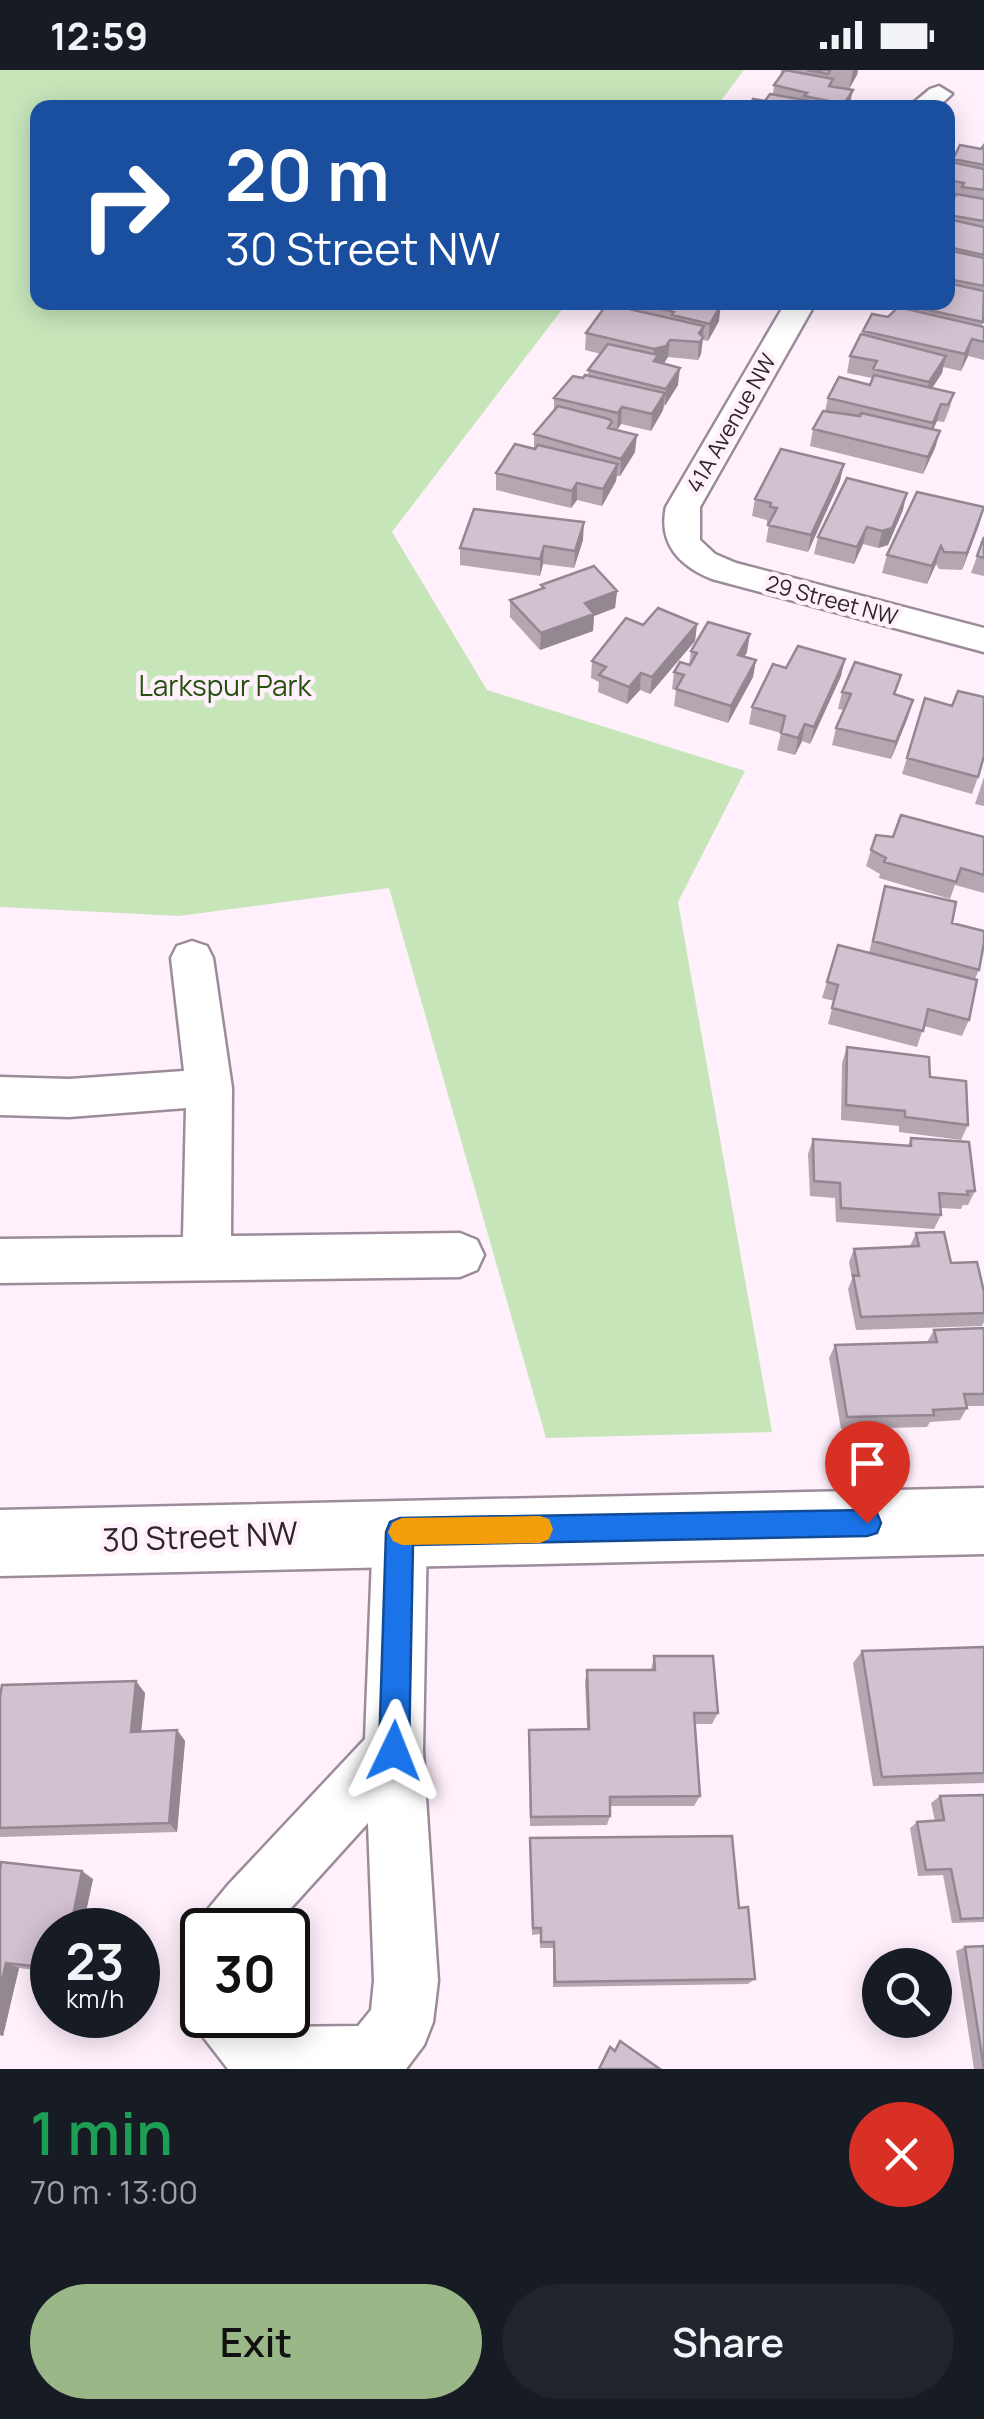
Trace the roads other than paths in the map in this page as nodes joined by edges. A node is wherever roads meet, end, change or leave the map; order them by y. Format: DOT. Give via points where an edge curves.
graph roads {
  1 [pos="796,310"];
  2 [pos="686,548"];
  3 [pos="984,640"];
  4 [pos="192,958"];
  5 [pos="209,1088"];
  6 [pos="0,1096"];
  7 [pos="460,1255"];
  8 [pos="207,1259"];
  9 [pos="0,1261"];
  10 [pos="984,1521"];
  11 [pos="400,1532"];
  12 [pos="0,1543"];
  13 [pos="394,1751"];
  14 [pos="248,1908"];
  15 [pos="244,2038"];
  1 -- 2 [label="street, 41A Avenue NW" via="683,507 679,527"];
  2 -- 3 [label="street, 29 Street NW" via="724,571"];
  4 -- 5 [label="street"];
  5 -- 6 [label="street"];
  5 -- 8 [label="street"];
  7 -- 8 [label="street"];
  8 -- 9 [label="street"];
  10 -- 11 [label="street, 30 Street NW"];
  11 -- 12 [label="street, 30 Street NW"];
  11 -- 13 [label="street"];
  13 -- 14 [label="street"];
  13 -- 15 [label="street" via="406,1981 401,2022 374,2057 261,2060"];
}
